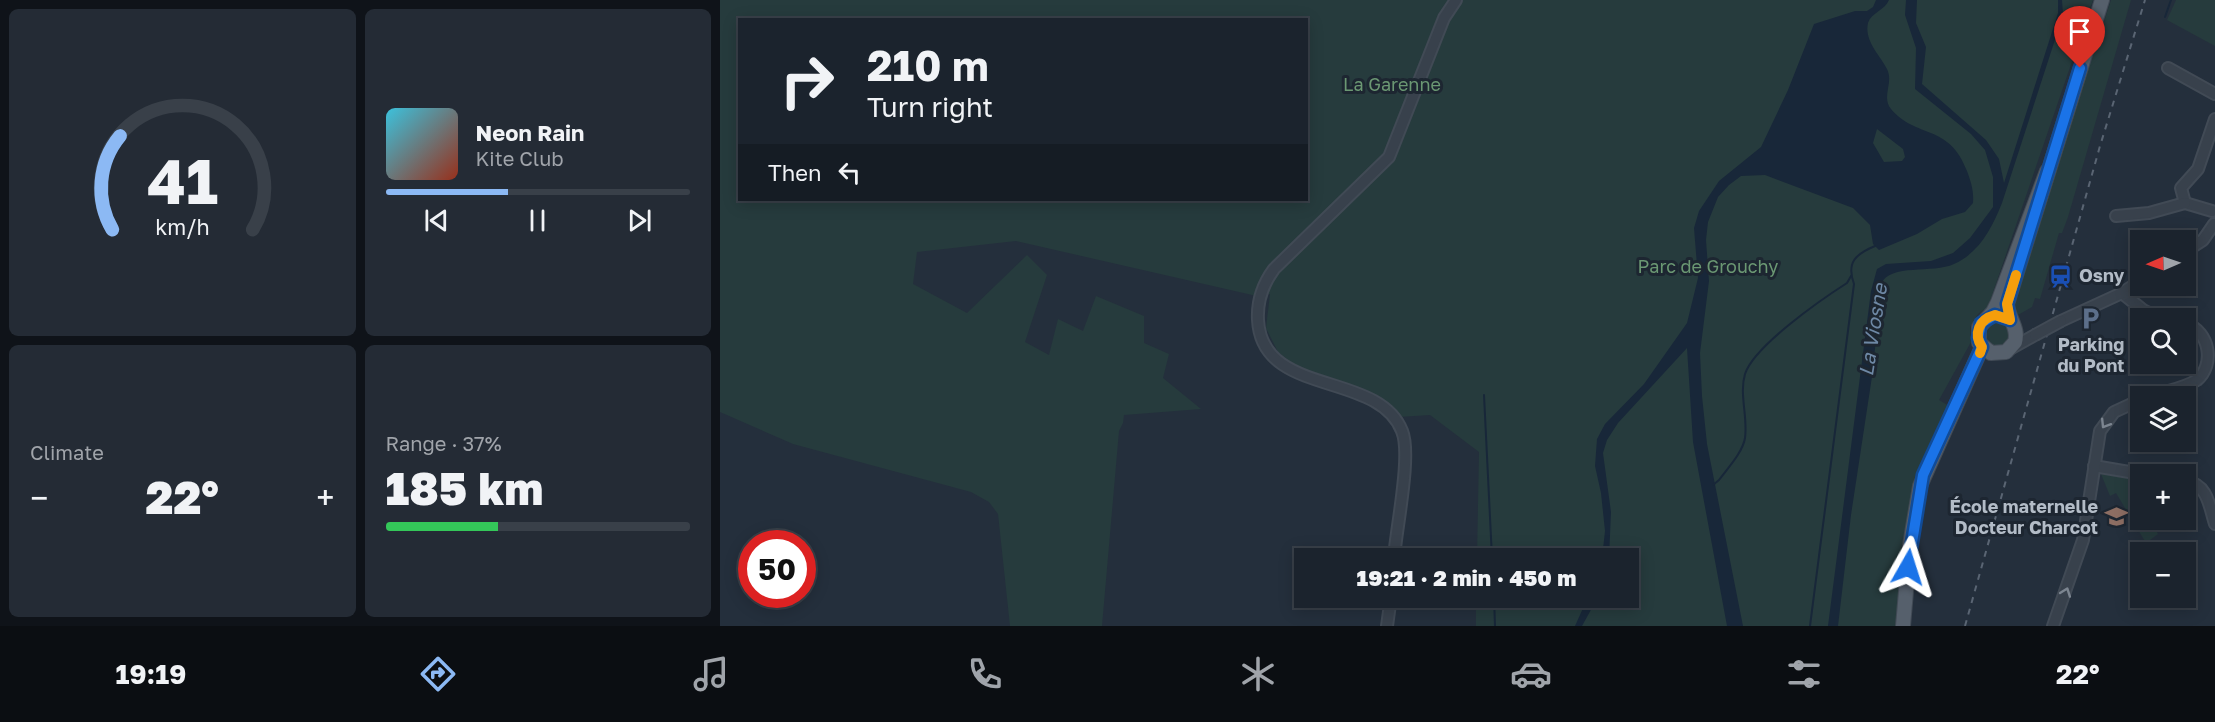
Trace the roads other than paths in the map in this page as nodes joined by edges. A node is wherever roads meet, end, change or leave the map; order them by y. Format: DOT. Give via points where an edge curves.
graph roads {
  1 [pos="1456,0"];
  2 [pos="2102,0"];
  3 [pos="2168,68"];
  4 [pos="2215,94"];
  5 [pos="2215,119"];
  6 [pos="2047,171"];
  7 [pos="2185,203"];
  8 [pos="2214,209"];
  9 [pos="2116,216"];
  10 [pos="2215,225"];
  11 [pos="2196,245"];
  12 [pos="2130,288"];
  13 [pos="2122,293"];
  14 [pos="2141,308"];
  15 [pos="1990,316"];
  16 [pos="2010,320"];
  17 [pos="2196,329"];
  18 [pos="2017,333"];
  19 [pos="2035,335"];
  20 [pos="1982,347"];
  21 [pos="2010,349"];
  22 [pos="2182,386"];
  23 [pos="2130,404"];
  24 [pos="2094,466"];
  25 [pos="2130,472"];
  26 [pos="2196,485"];
  27 [pos="2215,524"];
  28 [pos="1395,548"];
  29 [pos="1389,608"];
  30 [pos="1387,626"];
  31 [pos="1903,626"];
  32 [pos="2053,626"];
  1 -- 28 [label="street" via="1444,18 1389,157 1274,269 1261,297 1259,327 1271,354 1299,373 1379,404 1403,435"];
  2 -- 6 [label="main road"];
  3 -- 4 [label="street"];
  5 -- 7 [label="street" via="2198,169 2181,188"];
  6 -- 15 [label="main road"];
  6 -- 16 [label="main road" via="2007,304"];
  7 -- 8 [label="street"];
  7 -- 9 [label="street" via="2149,213"];
  8 -- 10 [label="street" via="2211,218"];
  10 -- 11 [label="street"];
  12 -- 13 [label="street"];
  13 -- 14 [label="street"];
  13 -- 19 [label="street, bridge"];
  15 -- 16 [label="main road"];
  15 -- 20 [label="main road" via="1979,327"];
  16 -- 18 [label="main road"];
  17 -- 22 [label="street" via="2206,341 2210,356 2207,368"];
  18 -- 19 [label="street"];
  18 -- 21 [label="main road"];
  19 -- 21 [label="street"];
  20 -- 21 [label="main road" via="1996,354"];
  20 -- 31 [label="main road" via="1920,486"];
  23 -- 24 [label="street, one-way" via="2105,423"];
  24 -- 25 [label="street"];
  32 -- 24 [label="street, one-way" via="2078,557"];
  26 -- 27 [label="street" via="2202,488"];
  29 -- 30 [label="street"];
}
